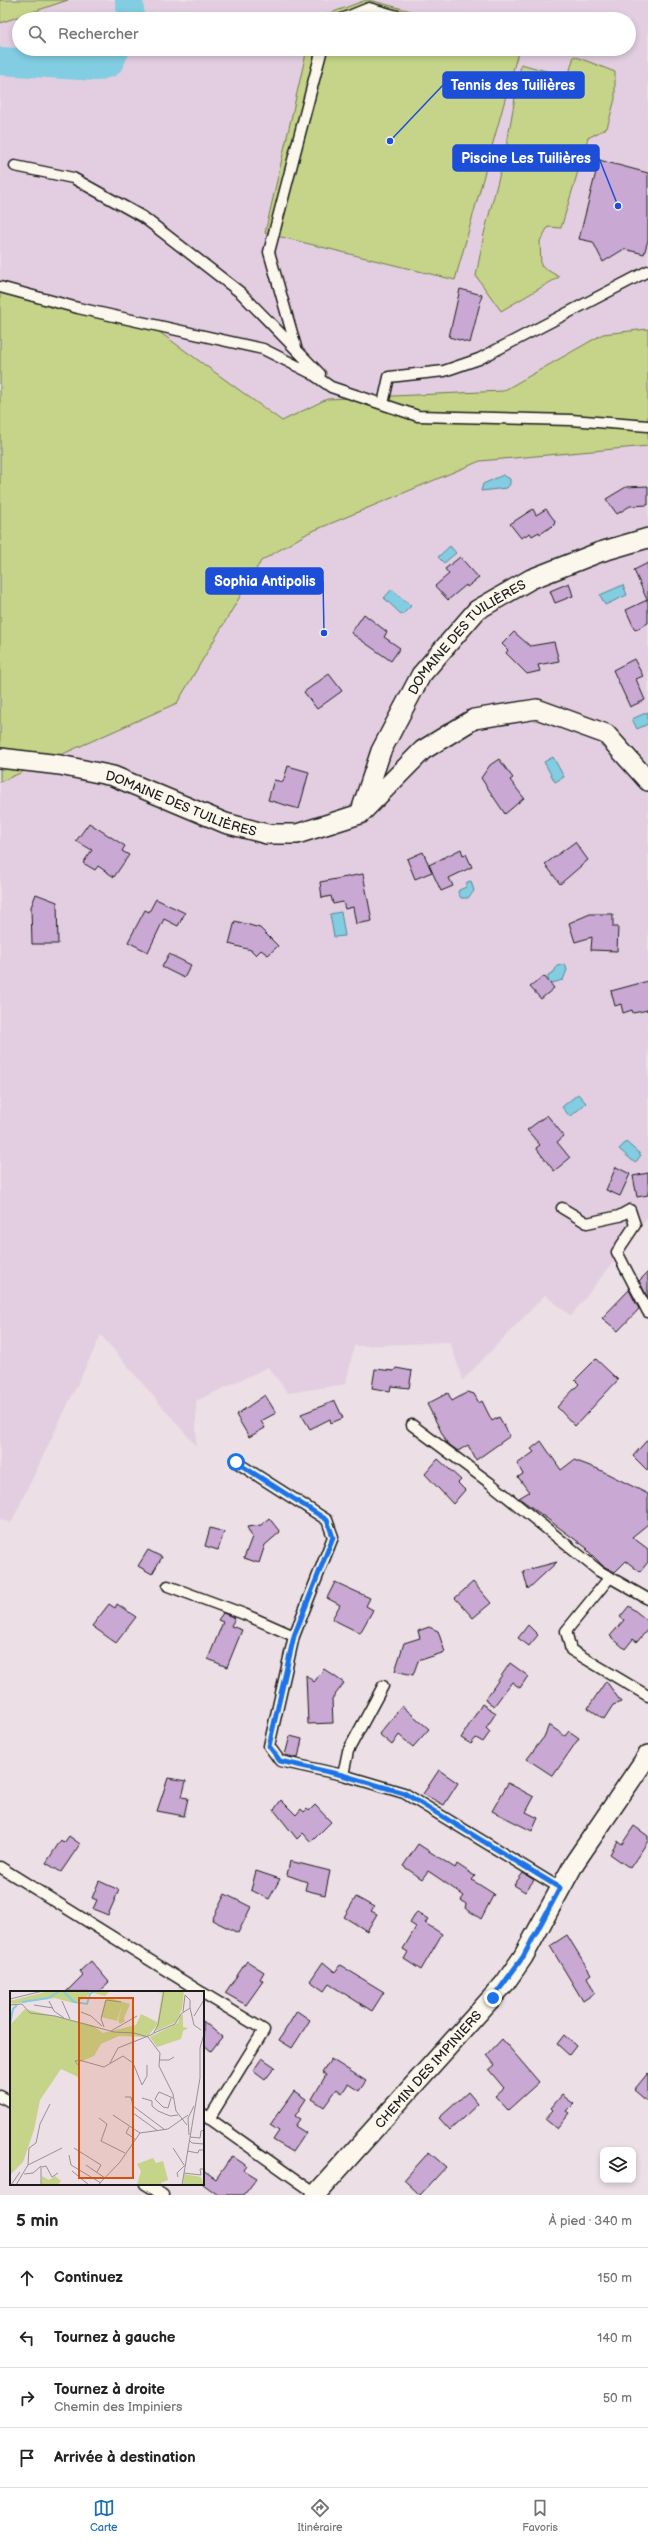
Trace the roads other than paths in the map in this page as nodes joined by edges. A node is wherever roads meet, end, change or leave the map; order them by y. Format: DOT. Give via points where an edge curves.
graph roads {
  1 [pos="359,12"];
  2 [pos="383,12"];
  3 [pos="320,56"];
  4 [pos="16,166"];
  5 [pos="648,271"];
  6 [pos="0,287"];
  7 [pos="296,349"];
  8 [pos="331,387"];
  9 [pos="383,404"];
  10 [pos="648,426"];
  11 [pos="648,538"];
  12 [pos="0,758"];
  13 [pos="648,781"];
  14 [pos="360,814"];
  15 [pos="562,1208"];
  16 [pos="648,1312"];
  17 [pos="412,1425"];
  18 [pos="236,1462"];
  19 [pos="610,1577"];
  20 [pos="168,1586"];
  21 [pos="648,1599"];
  22 [pos="294,1636"];
  23 [pos="382,1686"];
  24 [pos="648,1696"];
  25 [pos="648,1756"];
  26 [pos="342,1775"];
  27 [pos="0,1867"];
  28 [pos="560,1888"];
  29 [pos="199,1991"];
  30 [pos="204,1994"];
  31 [pos="0,2096"];
  32 [pos="10,2101"];
  33 [pos="206,2116"];
  34 [pos="147,2185"];
  35 [pos="163,2195"];
  36 [pos="315,2195"];
  1 -- 2 [label="lane" via="369,8"];
  3 -- 7 [label="lane" via="268,252"];
  4 -- 7 [label="lane" via="73,178 143,217 241,293"];
  5 -- 9 [label="lane" via="479,359 444,370 389,377"];
  6 -- 8 [label="lane" via="263,349 311,373"];
  7 -- 8 [label="lane"];
  8 -- 9 [label="lane"];
  9 -- 10 [label="lane" via="418,416 572,420"];
  11 -- 14 [label="street, DOMAINE DES TUILIÈRES" via="600,552 530,579 477,610 421,676 381,751"];
  12 -- 14 [label="street, DOMAINE DES TUILIÈRES" via="60,765 113,776 225,823 267,834 297,834"];
  13 -- 14 [label="street, DOMAINE DES TUILIÈRES" via="606,734 537,709 474,719 423,750"];
  15 -- 16 [label="lane" via="587,1223 618,1216 630,1210 635,1225 617,1252"];
  17 -- 19 [label="lane"];
  18 -- 22 [label="lane" via="327,1520 333,1537"];
  19 -- 21 [label="lane"];
  19 -- 24 [label="lane" via="566,1632 572,1650"];
  20 -- 22 [label="lane" via="244,1614"];
  22 -- 26 [label="lane" via="269,1746 280,1761"];
  23 -- 26 [label="lane" via="348,1752"];
  25 -- 28 [label="street, CHEMIN DES IMPINIERS"];
  26 -- 28 [label="lane" via="404,1793"];
  27 -- 29 [label="lane"];
  28 -- 36 [label="street, CHEMIN DES IMPINIERS" via="523,1957 497,1993"];
  30 -- 33 [label="lane" via="264,2030"];
  31 -- 32 [label="lane"];
  33 -- 36 [label="lane"];
  34 -- 35 [label="lane"];
}
